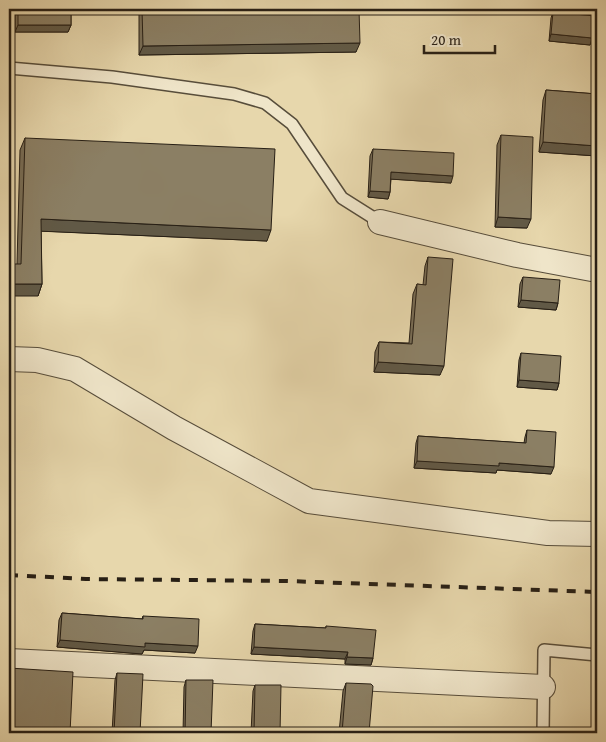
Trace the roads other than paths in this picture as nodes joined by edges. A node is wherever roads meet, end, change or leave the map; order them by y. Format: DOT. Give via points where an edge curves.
graph roads {
  1 [pos="9,68"];
  2 [pos="380,222"];
  3 [pos="597,270"];
  4 [pos="9,359"];
  5 [pos="597,534"];
  6 [pos="597,655"];
  7 [pos="9,661"];
  8 [pos="543,687"];
  9 [pos="542,733"];
  1 -- 2 [label="lane" via="121,78 234,94 264,103 292,124 342,198"];
  2 -- 3 [label="street" via="517,256"];
  4 -- 5 [label="street" via="37,360 75,369 174,428 309,501 548,533"];
  6 -- 8 [label="lane" via="544,650"];
  7 -- 8 [label="street"];
  8 -- 9 [label="lane"];
}
